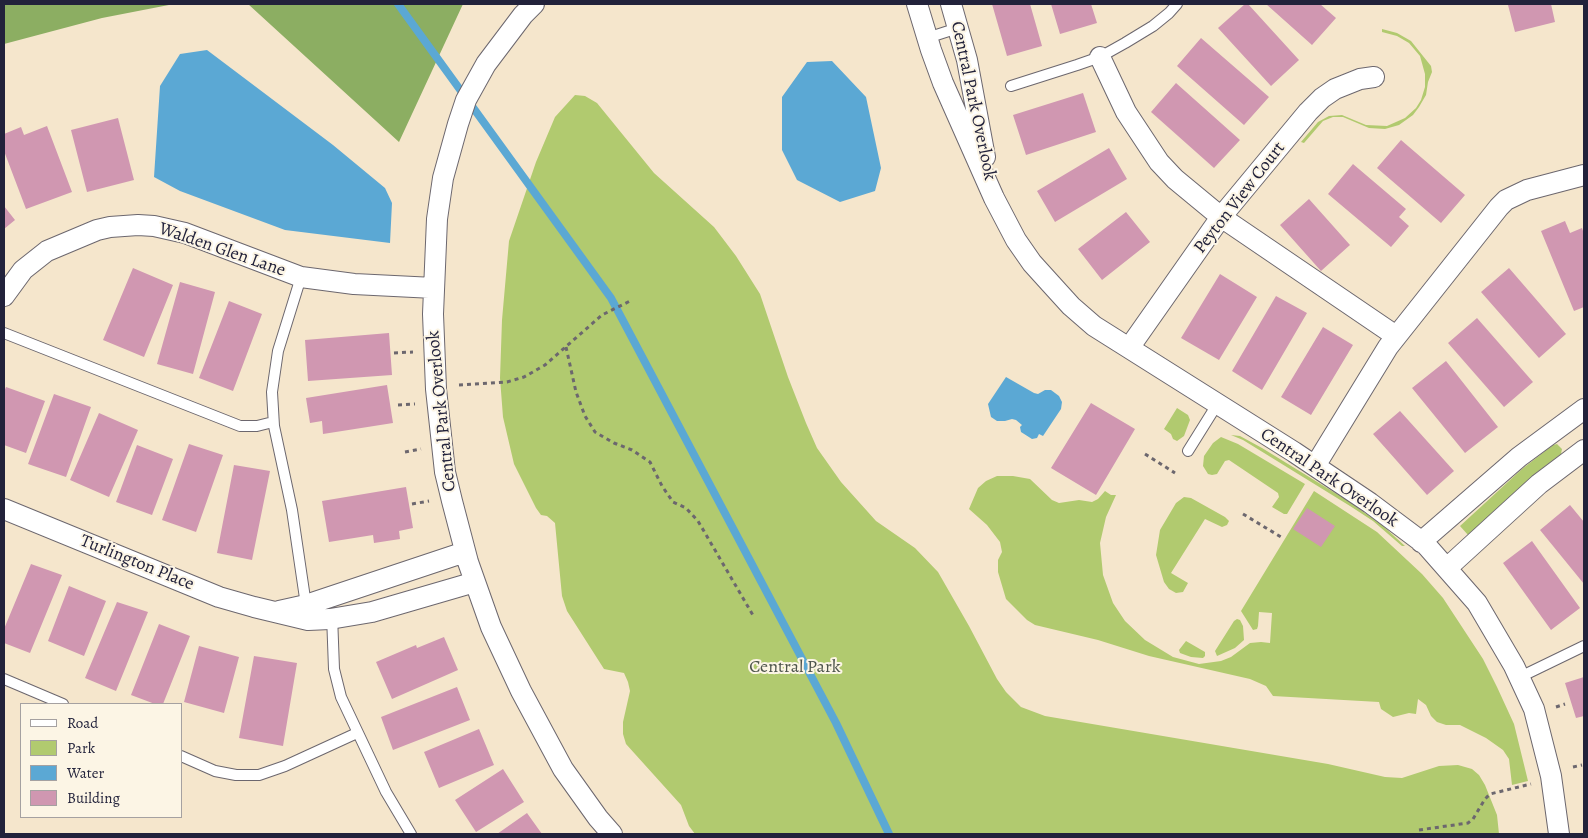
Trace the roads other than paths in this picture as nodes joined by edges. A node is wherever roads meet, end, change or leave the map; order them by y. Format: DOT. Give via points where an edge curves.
graph roads {
  1 [pos="534,4"];
  2 [pos="917,4"];
  3 [pos="951,4"];
  4 [pos="1177,4"];
  5 [pos="958,28"];
  6 [pos="927,38"];
  7 [pos="1100,57"];
  8 [pos="1374,76"];
  9 [pos="1011,86"];
  10 [pos="1584,176"];
  11 [pos="994,198"];
  12 [pos="1221,217"];
  13 [pos="301,277"];
  14 [pos="434,288"];
  15 [pos="4,296"];
  16 [pos="4,333"];
  17 [pos="1396,336"];
  18 [pos="1129,348"];
  19 [pos="1218,403"];
  20 [pos="1584,409"];
  21 [pos="273,422"];
  22 [pos="1584,450"];
  23 [pos="1188,451"];
  24 [pos="1315,466"];
  25 [pos="4,509"];
  26 [pos="1422,542"];
  27 [pos="465,552"];
  28 [pos="1447,568"];
  29 [pos="475,582"];
  30 [pos="331,597"];
  31 [pos="307,612"];
  32 [pos="333,619"];
  33 [pos="1584,646"];
  34 [pos="1520,677"];
  35 [pos="4,679"];
  36 [pos="60,703"];
  37 [pos="357,733"];
  38 [pos="182,756"];
  39 [pos="411,834"];
  40 [pos="612,834"];
  41 [pos="1559,834"];
  1 -- 14 [label="street, Central Park Overlook" via="486,64 466,100 439,200"];
  2 -- 6 [label="street, Central Park Overlook"];
  3 -- 5 [label="street, Central Park Overlook"];
  4 -- 7 [label="lane" via="1157,23"];
  5 -- 6 [label="lane"];
  5 -- 11 [label="street, Central Park Overlook"];
  6 -- 11 [label="street, Central Park Overlook" via="942,83"];
  7 -- 9 [label="lane"];
  7 -- 12 [label="street" via="1126,112 1159,162"];
  8 -- 12 [label="street, Peyton View Court" via="1346,84 1322,98"];
  10 -- 17 [label="street" via="1527,190 1506,200"];
  11 -- 18 [label="street, Central Park Overlook" via="1016,240 1050,284 1094,326"];
  12 -- 17 [label="street"];
  12 -- 18 [label="street, Peyton View Court"];
  13 -- 14 [label="street, Walden Glen Lane" via="354,284"];
  13 -- 15 [label="street, Walden Glen Lane" via="170,229 121,226 97,230 47,251 23,270"];
  13 -- 21 [label="lane" via="273,375"];
  14 -- 27 [label="street, Central Park Overlook" via="434,351 445,472"];
  16 -- 21 [label="lane" via="240,426"];
  17 -- 24 [label="street"];
  18 -- 19 [label="street, Central Park Overlook"];
  19 -- 23 [label="lane"];
  19 -- 24 [label="street, Central Park Overlook"];
  20 -- 26 [label="street" via="1519,457"];
  21 -- 31 [label="lane" via="292,510"];
  22 -- 28 [label="street" via="1539,484"];
  24 -- 26 [label="street, Central Park Overlook"];
  25 -- 31 [label="street, Turlington Place" via="219,597 271,612"];
  26 -- 28 [label="street, Central Park Overlook"];
  27 -- 29 [label="street, Central Park Overlook"];
  27 -- 30 [label="street"];
  28 -- 34 [label="street, Central Park Overlook" via="1476,603"];
  29 -- 32 [label="street" via="372,612"];
  29 -- 40 [label="street, Central Park Overlook" via="521,691 563,769"];
  30 -- 31 [label="street"];
  30 -- 32 [label="lane"];
  31 -- 32 [label="street, Turlington Place"];
  32 -- 37 [label="lane" via="334,669 341,697"];
  33 -- 34 [label="lane"];
  34 -- 41 [label="street, Central Park Overlook" via="1543,739"];
  35 -- 36 [label="lane"];
  37 -- 38 [label="lane" via="259,775 216,771"];
  37 -- 39 [label="lane" via="387,795"];
}
